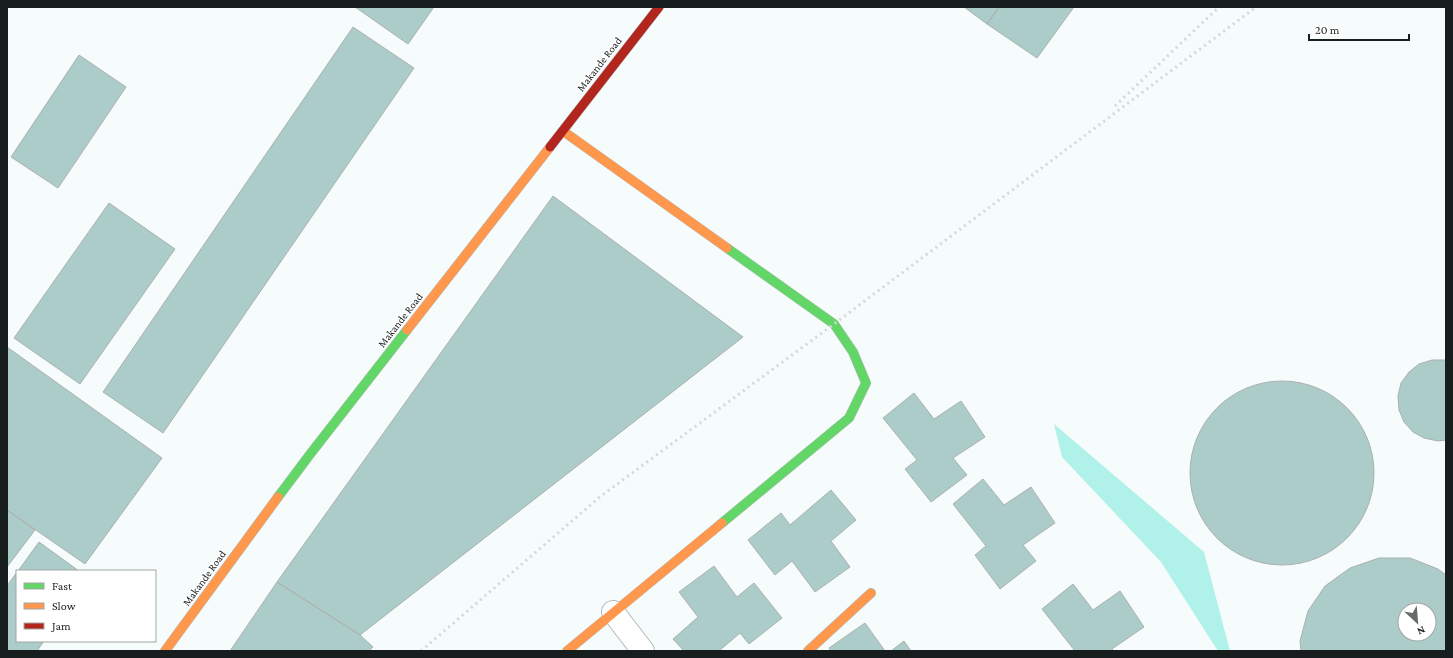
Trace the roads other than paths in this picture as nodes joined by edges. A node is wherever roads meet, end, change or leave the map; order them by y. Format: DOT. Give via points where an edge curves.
graph roads {
  1 [pos="659,7"];
  2 [pos="563,131"];
  3 [pos="871,593"];
  4 [pos="613,612"];
  5 [pos="165,651"];
  6 [pos="567,651"];
  7 [pos="643,651"];
  8 [pos="808,651"];
  1 -- 2 [label="street, Makande Road"];
  2 -- 4 [label="street" via="834,324 860,363 866,383 849,418"];
  2 -- 5 [label="street, Makande Road" via="311,453"];
  3 -- 8 [label="street"];
  4 -- 6 [label="street"];
  4 -- 7 [label="street"];
}
